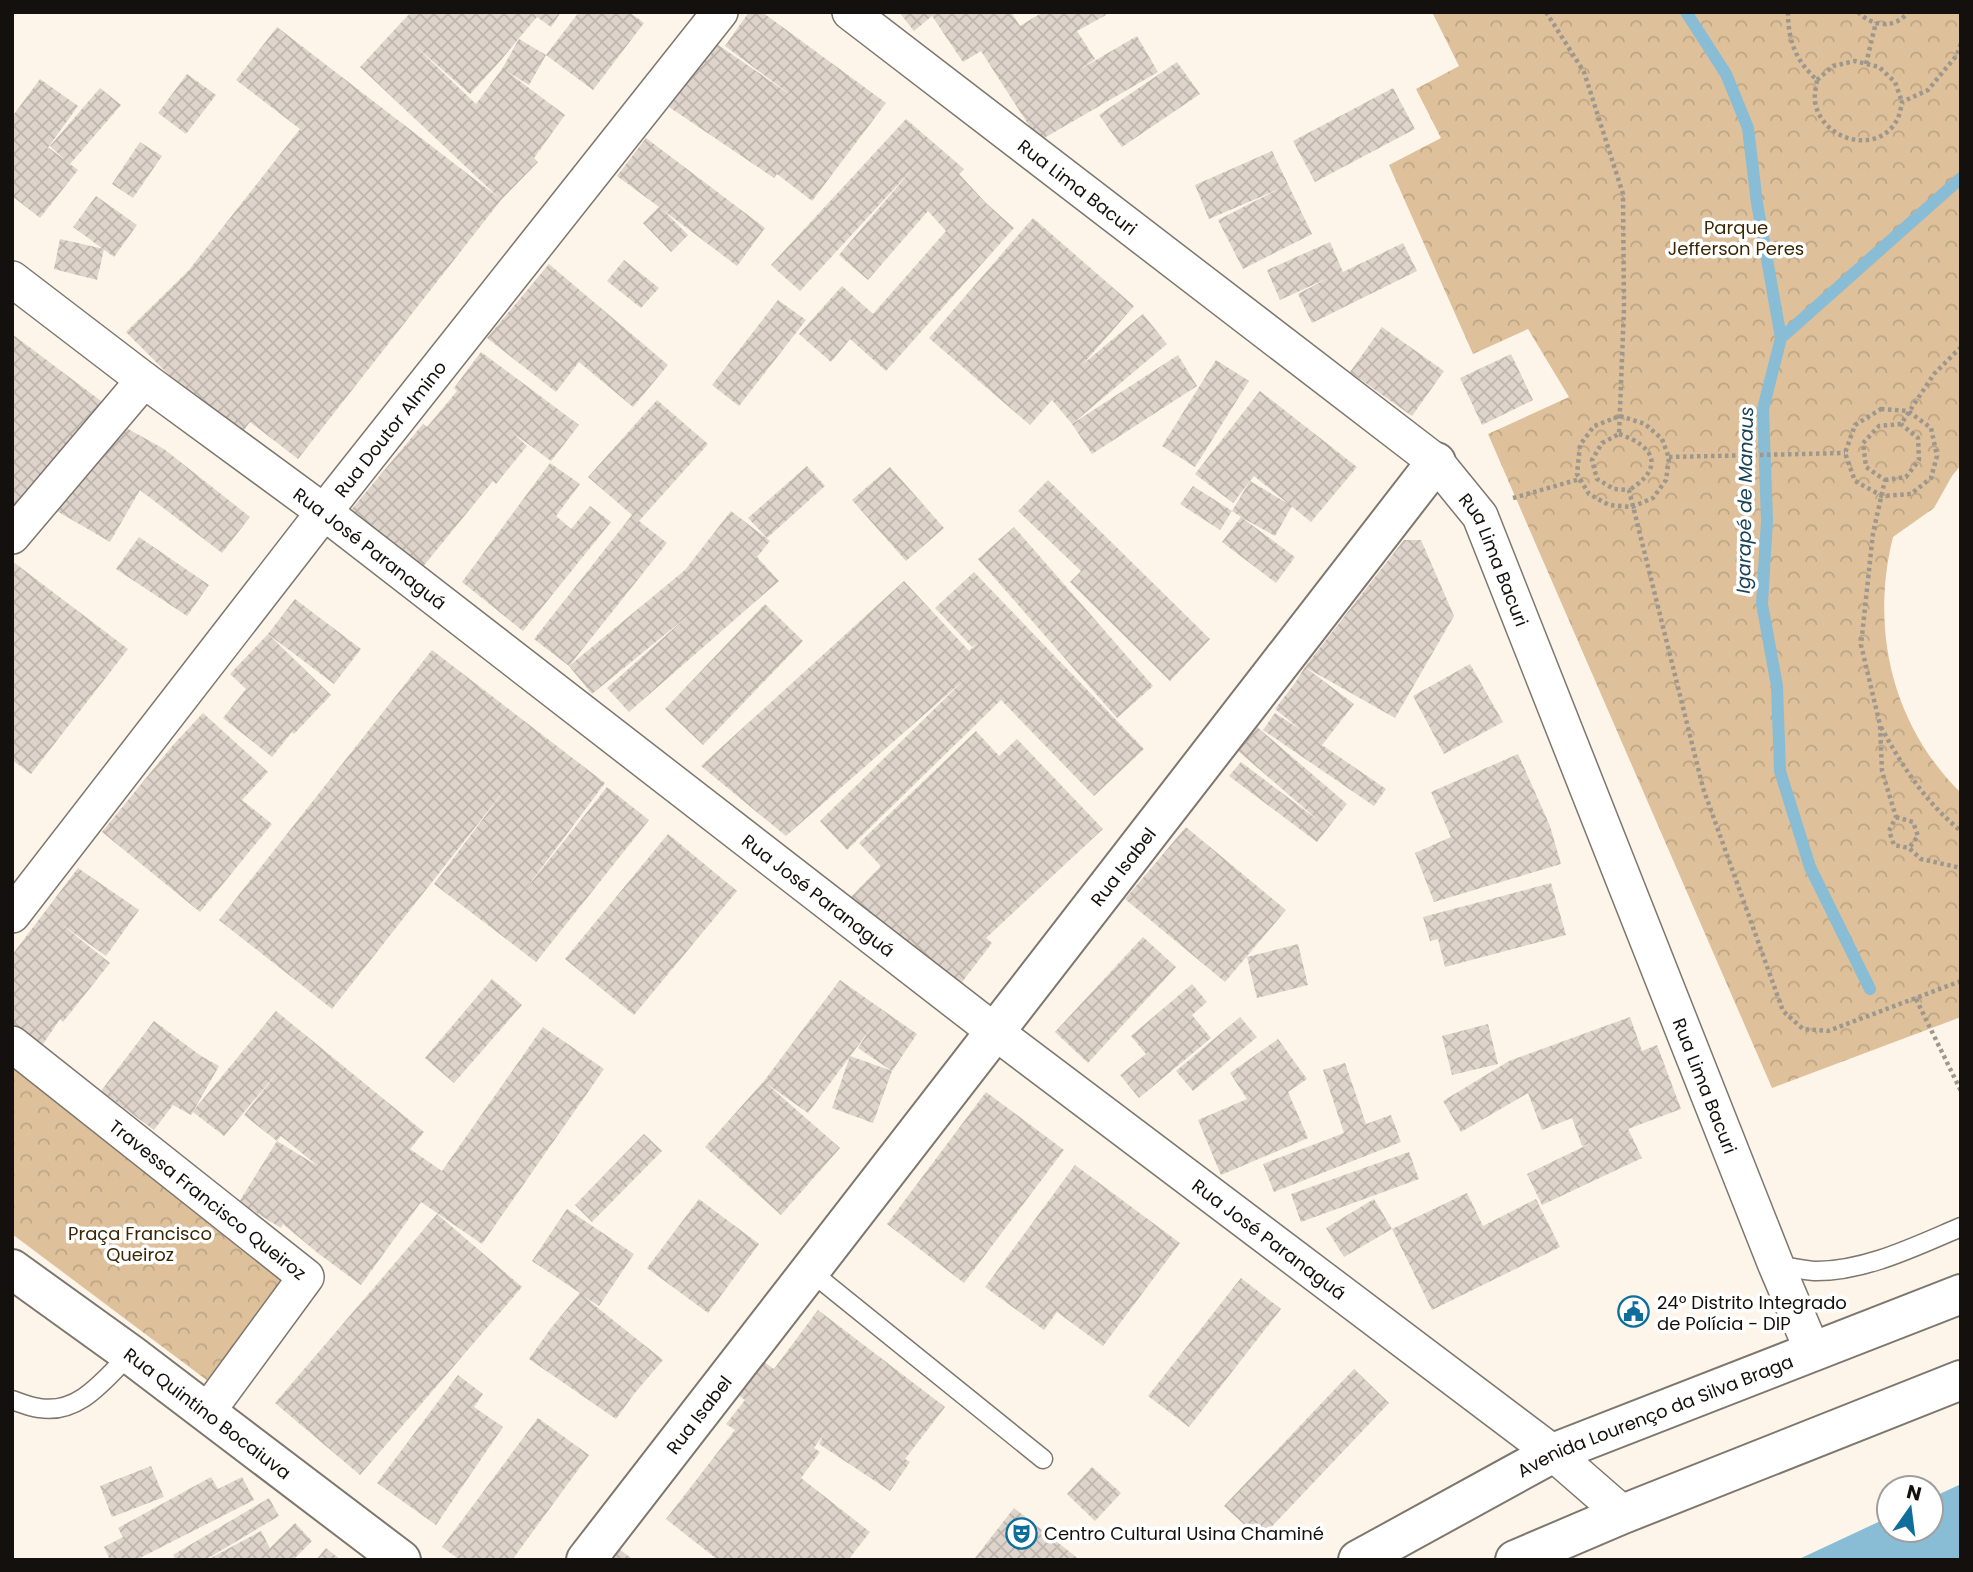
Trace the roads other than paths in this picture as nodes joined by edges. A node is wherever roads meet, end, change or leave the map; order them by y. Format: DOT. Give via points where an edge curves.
graph roads {
  1 [pos="720,12"];
  2 [pos="850,12"];
  3 [pos="12,279"];
  4 [pos="144,380"];
  5 [pos="1436,462"];
  6 [pos="324,512"];
  7 [pos="12,536"];
  8 [pos="12,915"];
  9 [pos="995,1031"];
  10 [pos="12,1044"];
  11 [pos="1961,1227"];
  12 [pos="1776,1265"];
  13 [pos="12,1269"];
  14 [pos="810,1271"];
  15 [pos="1961,1294"];
  16 [pos="1813,1352"];
  17 [pos="131,1354"];
  18 [pos="1961,1380"];
  19 [pos="12,1400"];
  20 [pos="207,1412"];
  21 [pos="1553,1452"];
  22 [pos="1043,1459"];
  23 [pos="1623,1514"];
  24 [pos="401,1560"];
  25 [pos="586,1560"];
  26 [pos="1358,1560"];
  27 [pos="1515,1560"];
  1 -- 6 [label="street, Rua Doutor Almino"];
  2 -- 5 [label="street, Rua Lima Bacuri"];
  3 -- 4 [label="street, Rua José Paranaguá"];
  4 -- 6 [label="street, Rua José Paranaguá"];
  4 -- 7 [label="street"];
  5 -- 9 [label="street, Rua Isabel"];
  5 -- 12 [label="street, Rua Lima Bacuri" via="1480,516"];
  6 -- 8 [label="street, Rua Doutor Almino"];
  6 -- 9 [label="street, Rua José Paranaguá"];
  9 -- 14 [label="street, Rua Isabel"];
  9 -- 21 [label="street, Rua José Paranaguá"];
  10 -- 20 [label="street, Travessa Francisco Queiroz" via="306,1277"];
  11 -- 12 [label="lane" via="1844,1269 1814,1271"];
  12 -- 16 [label="street, Rua Lima Bacuri"];
  13 -- 17 [label="street, Rua Quintino Bocaiuva"];
  14 -- 22 [label="lane"];
  14 -- 25 [label="street, Rua Isabel"];
  15 -- 16 [label="street, Avenida Lourenço da Silva Braga"];
  16 -- 21 [label="street, Avenida Lourenço da Silva Braga"];
  17 -- 19 [label="lane" via="86,1397 65,1407 40,1408"];
  17 -- 20 [label="street, Rua Quintino Bocaiuva"];
  18 -- 23 [label="street"];
  20 -- 24 [label="street, Rua Quintino Bocaiuva"];
  21 -- 23 [label="street, Rua José Paranaguá"];
  21 -- 26 [label="street, Avenida Lourenço da Silva Braga"];
  23 -- 27 [label="street"];
}
